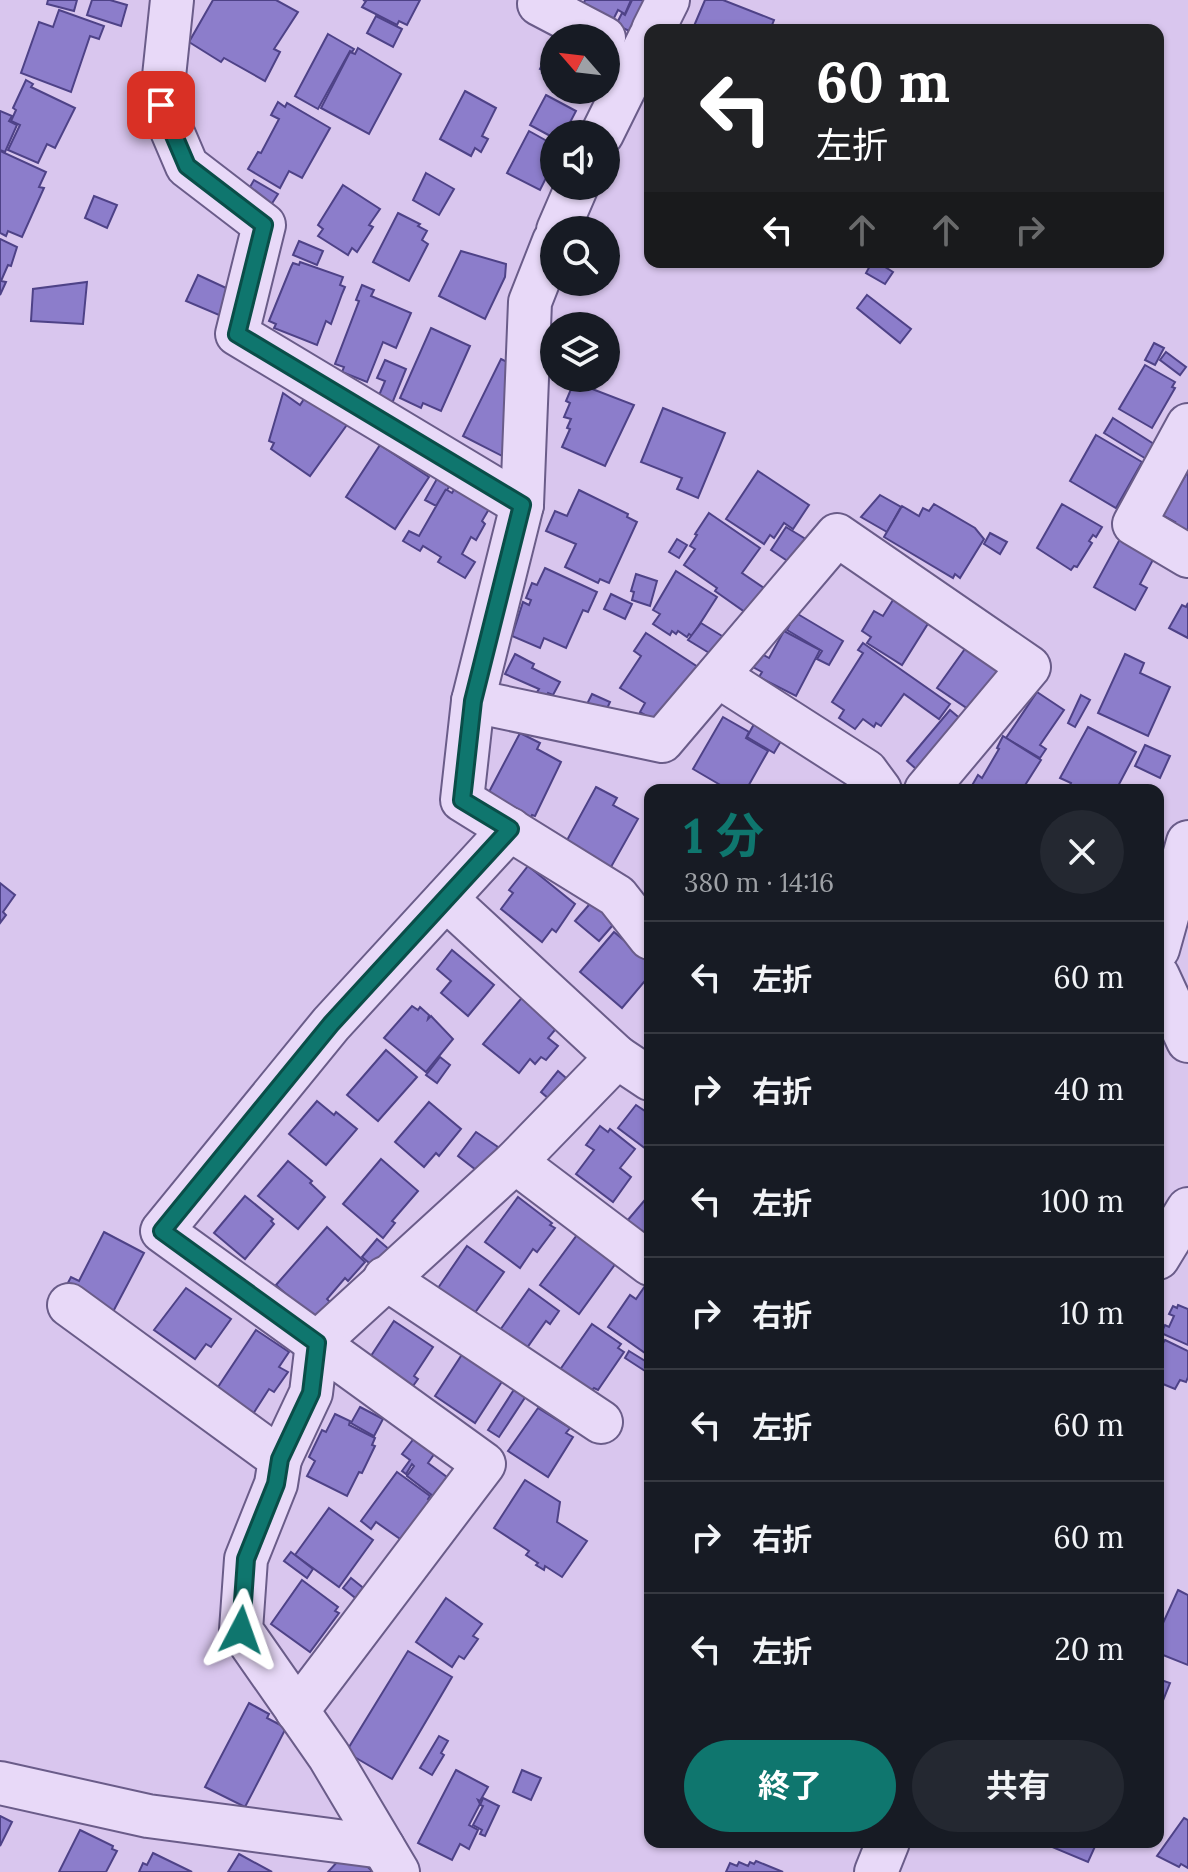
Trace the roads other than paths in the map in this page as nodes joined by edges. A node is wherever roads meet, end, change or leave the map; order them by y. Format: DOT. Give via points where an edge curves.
graph roads {
  1 [pos="172,0"];
  2 [pos="541,0"];
  3 [pos="668,0"];
  4 [pos="646,24"];
  5 [pos="631,40"];
  6 [pos="606,120"];
  7 [pos="540,277"];
  8 [pos="1188,425"];
  9 [pos="522,505"];
  10 [pos="1188,556"];
  11 [pos="718,676"];
  12 [pos="473,701"];
  13 [pos="876,784"];
  14 [pos="931,784"];
  15 [pos="510,829"];
  16 [pos="1188,842"];
  17 [pos="446,899"];
  18 [pos="1164,928"];
  19 [pos="644,930"];
  20 [pos="1164,989"];
  21 [pos="1188,1041"];
  22 [pos="634,1068"];
  23 [pos="515,1162"];
  24 [pos="1188,1209"];
  25 [pos="1164,1248"];
  26 [pos="644,1259"];
  27 [pos="385,1278"];
  28 [pos="69,1305"];
  29 [pos="317,1343"];
  30 [pos="601,1422"];
  31 [pos="280,1459"];
  32 [pos="297,1711"];
  33 [pos="0,1783"];
  34 [pos="886,1848"];
  35 [pos="390,1859"];
  36 [pos="876,1872"];
  1 -- 9 [label="street" via="161,105 187,166 264,225 237,334"];
  2 -- 5 [label="street" via="539,4"];
  3 -- 4 [label="street"];
  5 -- 6 [label="street"];
  7 -- 9 [label="street" via="530,302"];
  8 -- 10 [label="street" via="1134,524"];
  9 -- 12 [label="street"];
  11 -- 12 [label="street" via="662,741"];
  11 -- 13 [label="street" via="866,771"];
  11 -- 14 [label="street" via="837,535 1029,667"];
  12 -- 15 [label="street" via="462,800"];
  15 -- 17 [label="street"];
  15 -- 19 [label="street" via="617,896"];
  16 -- 18 [label="street"];
  17 -- 22 [label="street"];
  17 -- 29 [label="street" via="331,1024 162,1231"];
  20 -- 21 [label="street"];
  22 -- 23 [label="street"];
  23 -- 26 [label="street"];
  23 -- 27 [label="street"];
  24 -- 25 [label="street"];
  27 -- 29 [label="street"];
  27 -- 30 [label="street"];
  28 -- 31 [label="street"];
  29 -- 31 [label="street" via="311,1393"];
  29 -- 32 [label="street" via="484,1464"];
  31 -- 32 [label="street" via="276,1484 246,1559 241,1630"];
  32 -- 35 [label="street"];
  33 -- 35 [label="street" via="148,1816"];
  34 -- 36 [label="street"];
}
